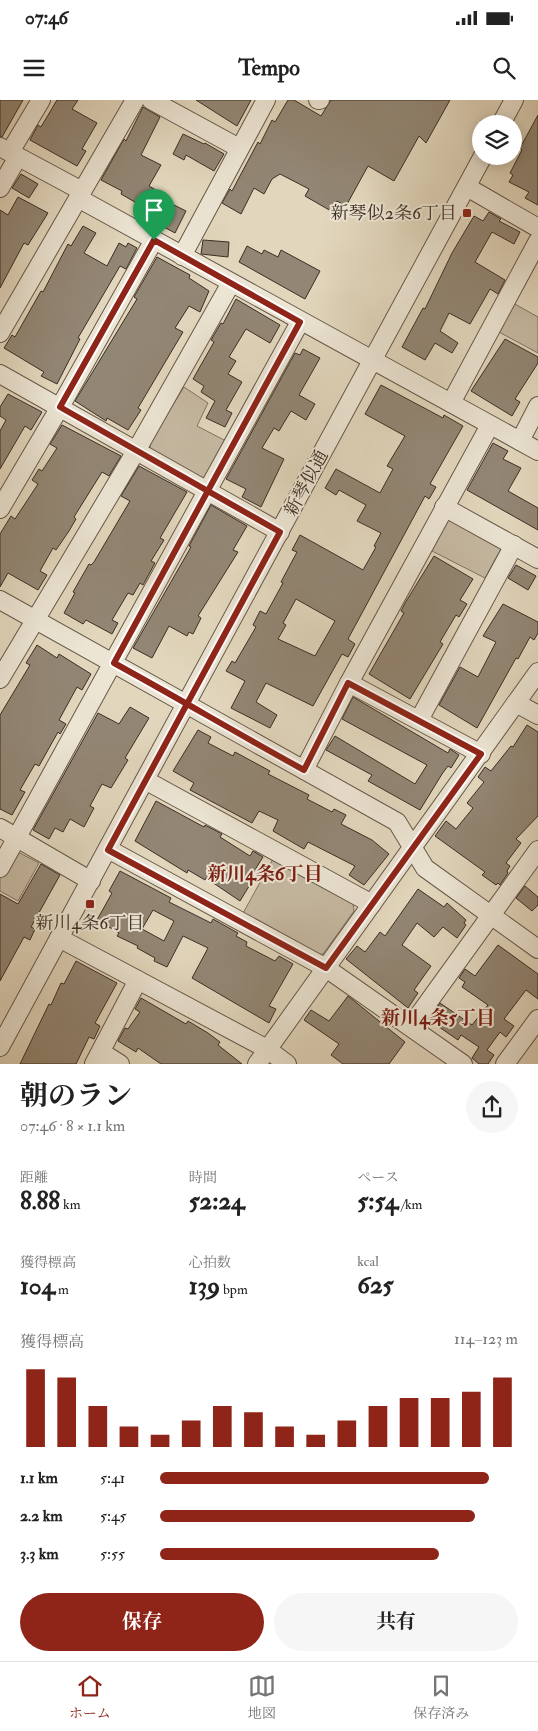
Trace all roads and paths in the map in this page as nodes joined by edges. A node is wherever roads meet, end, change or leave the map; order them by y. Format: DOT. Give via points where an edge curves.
graph roads {
  1 [pos="41,100"];
  2 [pos="135,100"];
  3 [pos="151,100"];
  4 [pos="266,100"];
  5 [pos="514,100"];
  6 [pos="506,115"];
  7 [pos="239,148"];
  8 [pos="10,152"];
  9 [pos="478,165"];
  10 [pos="467,186"];
  11 [pos="0,188"];
  12 [pos="80,195"];
  13 [pos="538,228"];
  14 [pos="154,240"];
  15 [pos="538,241"];
  16 [pos="182,256"];
  17 [pos="231,283"];
  18 [pos="300,322"];
  19 [pos="0,333"];
  20 [pos="373,360"];
  21 [pos="0,374"];
  22 [pos="451,403"];
  23 [pos="538,406"];
  24 [pos="60,407"];
  25 [pos="490,424"];
  26 [pos="520,441"];
  27 [pos="136,451"];
  28 [pos="538,451"];
  29 [pos="208,492"];
  30 [pos="444,507"];
  31 [pos="0,509"];
  32 [pos="280,532"];
  33 [pos="514,545"];
  34 [pos="538,559"];
  35 [pos="0,600"];
  36 [pos="34,619"];
  37 [pos="114,663"];
  38 [pos="538,672"];
  39 [pos="0,679"];
  40 [pos="348,683"];
  41 [pos="516,703"];
  42 [pos="187,704"];
  43 [pos="538,715"];
  44 [pos="419,720"];
  45 [pos="481,754"];
  46 [pos="304,770"];
  47 [pos="145,780"];
  48 [pos="0,828"];
  49 [pos="17,837"];
  50 [pos="412,848"];
  51 [pos="108,850"];
  52 [pos="538,850"];
  53 [pos="0,868"];
  54 [pos="90,881"];
  55 [pos="372,904"];
  56 [pos="492,916"];
  57 [pos="59,938"];
  58 [pos="538,949"];
  59 [pos="326,968"];
  60 [pos="138,980"];
  61 [pos="538,1019"];
  62 [pos="411,1026"];
  63 [pos="0,1047"];
  64 [pos="267,1049"];
  65 [pos="98,1058"];
  66 [pos="120,1064"];
  67 [pos="256,1064"];
  68 [pos="287,1064"];
  69 [pos="463,1064"];
  70 [pos="505,1064"];
  1 -- 8 [label="street"];
  2 -- 12 [label="street"];
  3 -- 7 [label="street"];
  4 -- 7 [label="street"];
  5 -- 6 [label="street"];
  7 -- 16 [label="street"];
  8 -- 11 [label="street"];
  8 -- 12 [label="street"];
  9 -- 10 [label="street, 新琴似通"];
  10 -- 13 [label="street"];
  10 -- 20 [label="street, 新琴似通"];
  12 -- 14 [label="street"];
  12 -- 19 [label="street"];
  14 -- 16 [label="street"];
  14 -- 24 [label="street"];
  15 -- 22 [label="street"];
  16 -- 17 [label="street"];
  17 -- 18 [label="street"];
  17 -- 27 [label="street"];
  18 -- 20 [label="street"];
  18 -- 29 [label="street"];
  20 -- 22 [label="street"];
  20 -- 32 [label="street, 新琴似通"];
  21 -- 24 [label="street"];
  22 -- 25 [label="street"];
  23 -- 26 [label="street"];
  24 -- 27 [label="street"];
  24 -- 31 [label="street"];
  25 -- 26 [label="street"];
  25 -- 30 [label="street"];
  26 -- 28 [label="street"];
  27 -- 29 [label="street"];
  27 -- 36 [label="street"];
  29 -- 32 [label="street"];
  29 -- 37 [label="street"];
  30 -- 33 [label="street"];
  30 -- 40 [label="street"];
  32 -- 42 [label="street, 新琴似通"];
  33 -- 34 [label="street"];
  33 -- 44 [label="street"];
  35 -- 36 [label="street"];
  36 -- 37 [label="street"];
  36 -- 39 [label="street"];
  37 -- 42 [label="street"];
  37 -- 49 [label="street"];
  38 -- 41 [label="street"];
  40 -- 44 [label="street"];
  40 -- 46 [label="street"];
  41 -- 43 [label="street"];
  41 -- 45 [label="street"];
  42 -- 46 [label="street"];
  42 -- 47 [label="street, 新琴似通"];
  44 -- 45 [label="street"];
  45 -- 50 [label="street"];
  46 -- 50 [label="street" via="397,822"];
  47 -- 51 [label="street, 新琴似通"];
  47 -- 55 [label="street"];
  48 -- 49 [label="street"];
  49 -- 53 [label="street"];
  49 -- 54 [label="street"];
  50 -- 55 [label="street"];
  50 -- 56 [label="street" via="425,868"];
  51 -- 54 [label="street, 新琴似通"];
  51 -- 59 [label="street"];
  52 -- 56 [label="street"];
  54 -- 57 [label="street, 新琴似通"];
  55 -- 59 [label="street"];
  56 -- 58 [label="street"];
  56 -- 62 [label="street"];
  57 -- 60 [label="street"];
  57 -- 63 [label="street, 新琴似通"];
  59 -- 62 [label="street"];
  59 -- 64 [label="street"];
  60 -- 64 [label="street"];
  60 -- 65 [label="street"];
  61 -- 70 [label="street"];
  62 -- 69 [label="street"];
  64 -- 67 [label="street"];
  64 -- 68 [label="street"];
  65 -- 66 [label="street"];
}
